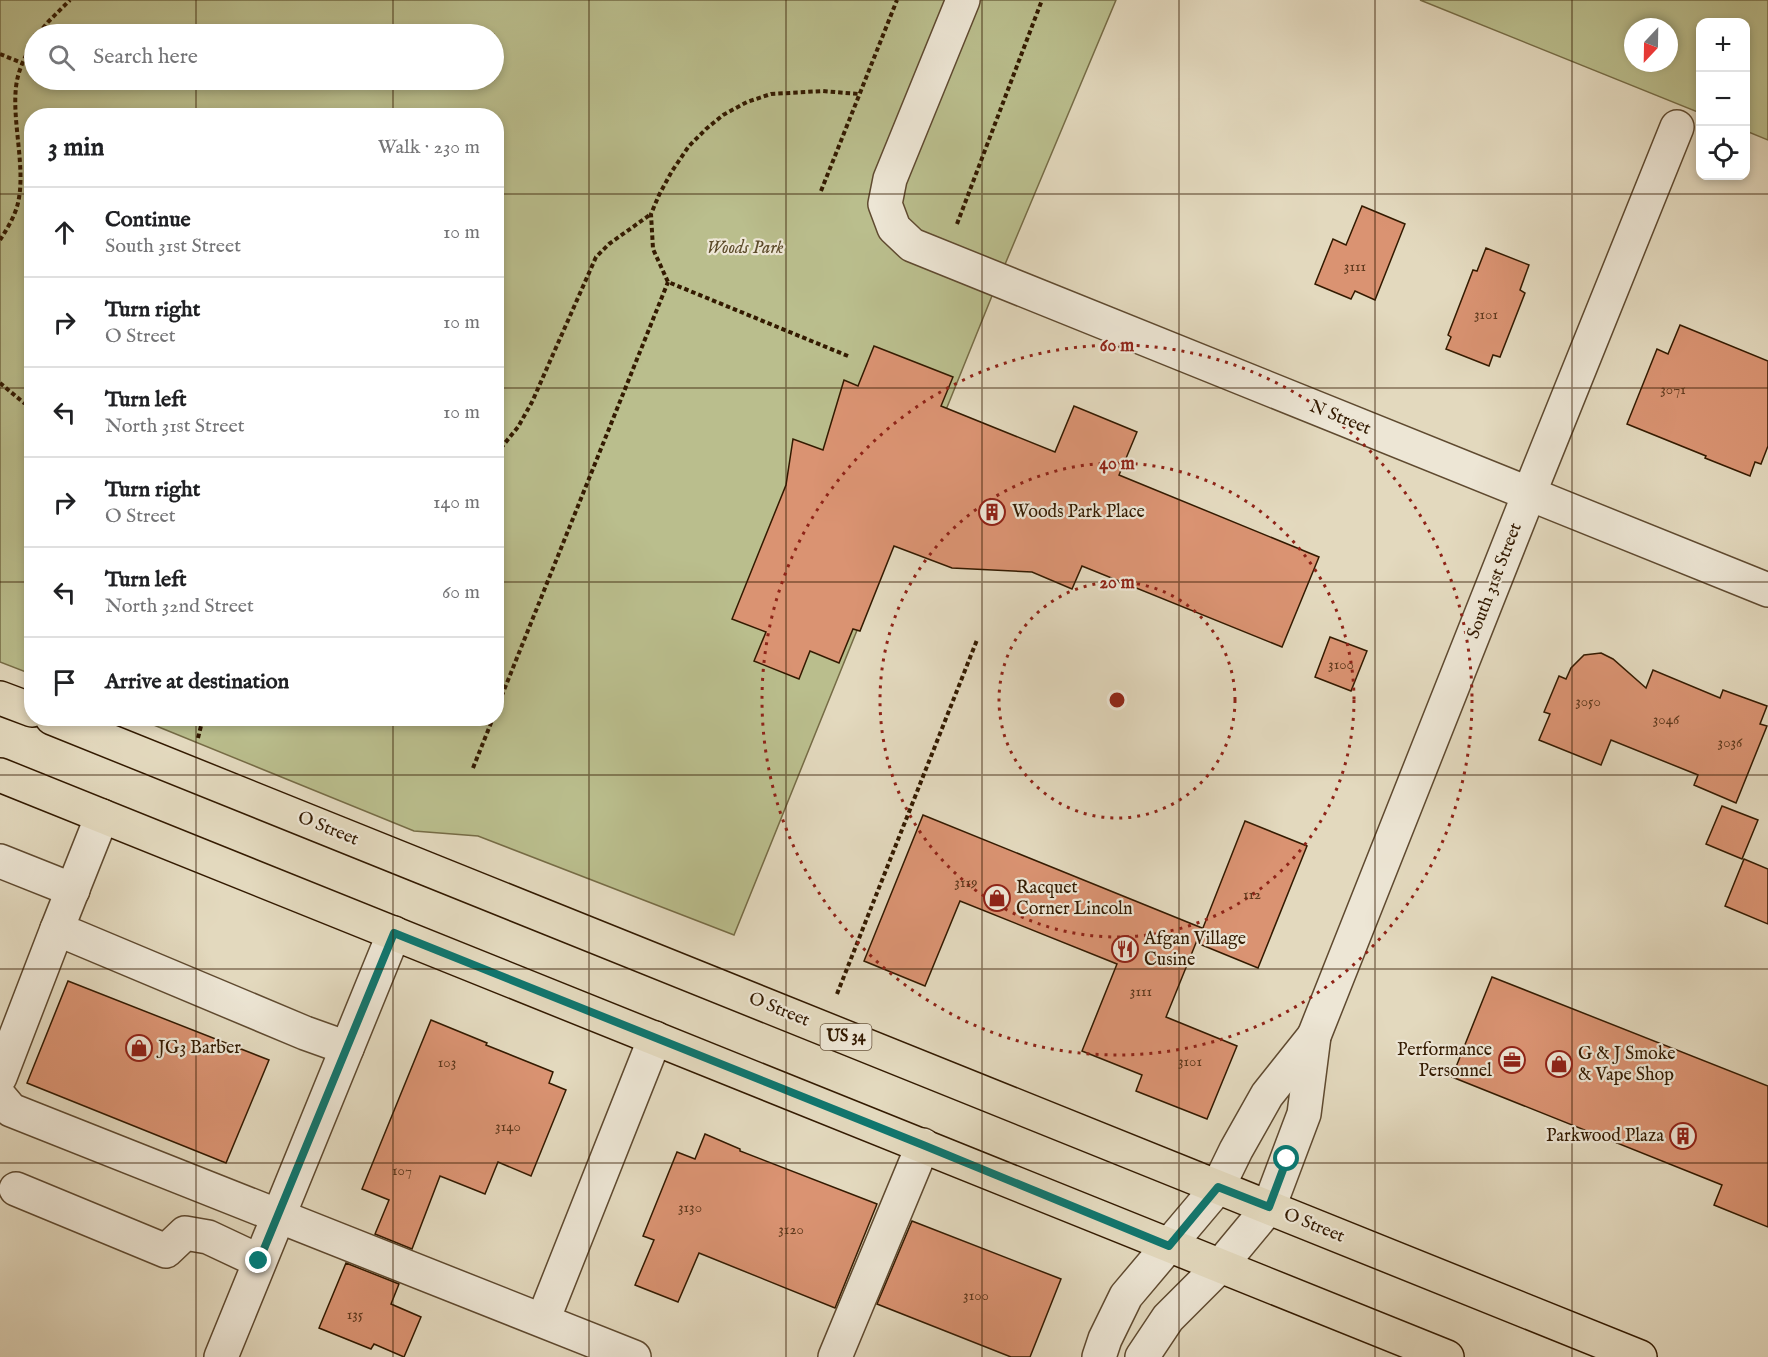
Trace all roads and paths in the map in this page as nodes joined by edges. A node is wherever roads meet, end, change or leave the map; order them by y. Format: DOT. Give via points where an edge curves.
graph roads {
  1 [pos="70,0"];
  2 [pos="897,0"];
  3 [pos="963,0"];
  4 [pos="1042,0"];
  5 [pos="46,24"];
  6 [pos="0,54"];
  7 [pos="24,59"];
  8 [pos="22,63"];
  9 [pos="859,94"];
  10 [pos="1677,127"];
  11 [pos="821,191"];
  12 [pos="651,214"];
  13 [pos="0,240"];
  14 [pos="943,259"];
  15 [pos="668,282"];
  16 [pos="848,356"];
  17 [pos="0,383"];
  18 [pos="24,403"];
  19 [pos="504,444"];
  20 [pos="1529,494"];
  21 [pos="1768,591"];
  22 [pos="977,640"];
  23 [pos="504,690"];
  24 [pos="0,698"];
  25 [pos="24,707"];
  26 [pos="72,726"];
  27 [pos="201,726"];
  28 [pos="490,726"];
  29 [pos="195,747"];
  30 [pos="473,768"];
  31 [pos="0,775"];
  32 [pos="102,816"];
  33 [pos="2,869"];
  34 [pos="73,890"];
  35 [pos="57,929"];
  36 [pos="394,933"];
  37 [pos="837,995"];
  38 [pos="1314,1036"];
  39 [pos="655,1038"];
  40 [pos="347,1047"];
  41 [pos="0,1077"];
  42 [pos="0,1098"];
  43 [pos="923,1145"];
  44 [pos="1218,1187"];
  45 [pos="16,1189"];
  46 [pos="1269,1207"];
  47 [pos="278,1214"];
  48 [pos="1169,1246"];
  49 [pos="259,1261"];
  50 [pos="1220,1266"];
  51 [pos="543,1320"];
  52 [pos="220,1357"];
  53 [pos="634,1357"];
  54 [pos="835,1357"];
  55 [pos="1098,1357"];
  56 [pos="1142,1357"];
  57 [pos="1448,1357"];
  58 [pos="1640,1357"];
  1 -- 5 [label="path"];
  2 -- 9 [label="path"];
  3 -- 14 [label="street, N Street" via="890,179 885,204 894,228 912,245"];
  4 -- 14 [label="path"];
  6 -- 8 [label="path"];
  7 -- 8 [label="path"];
  8 -- 13 [label="path" via="16,94 18,203"];
  9 -- 11 [label="path"];
  9 -- 12 [label="path" via="771,94 723,115 690,146"];
  10 -- 20 [label="street, South 31st Street"];
  12 -- 15 [label="path" via="653,249"];
  12 -- 19 [label="path" via="596,257 532,402"];
  14 -- 20 [label="street, N Street"];
  15 -- 16 [label="path"];
  15 -- 23 [label="path"];
  17 -- 18 [label="path"];
  20 -- 21 [label="street, N Street"];
  20 -- 38 [label="street, South 31st Street"];
  22 -- 37 [label="path"];
  24 -- 25 [label="main road"];
  26 -- 44 [label="main road, O Street / US 34"];
  27 -- 29 [label="path"];
  28 -- 30 [label="path"];
  31 -- 32 [label="main road"];
  32 -- 34 [label="street"];
  32 -- 36 [label="main road"];
  33 -- 34 [label="street"];
  34 -- 35 [label="street"];
  35 -- 40 [label="street"];
  35 -- 41 [label="street"];
  36 -- 39 [label="main road"];
  36 -- 40 [label="street"];
  38 -- 44 [label="street, South 31st Street" via="1267,1095"];
  38 -- 46 [label="street, South 31st Street" via="1304,1114"];
  39 -- 43 [label="main road"];
  39 -- 51 [label="street"];
  40 -- 47 [label="street"];
  42 -- 47 [label="street" via="11,1110"];
  43 -- 48 [label="main road"];
  43 -- 54 [label="street"];
  44 -- 46 [label="main road, O Street / US 34"];
  44 -- 48 [label="street, South 31st Street"];
  45 -- 49 [label="street" via="166,1251 185,1233 208,1237"];
  46 -- 50 [label="street, South 31st Street"];
  46 -- 58 [label="main road, O Street / US 34"];
  47 -- 49 [label="street"];
  47 -- 51 [label="street"];
  48 -- 50 [label="main road"];
  48 -- 55 [label="street, South 31st Street" via="1126,1296"];
  49 -- 52 [label="street"];
  50 -- 56 [label="street, South 31st Street" via="1168,1318"];
  50 -- 57 [label="main road"];
  51 -- 53 [label="street"];
}
